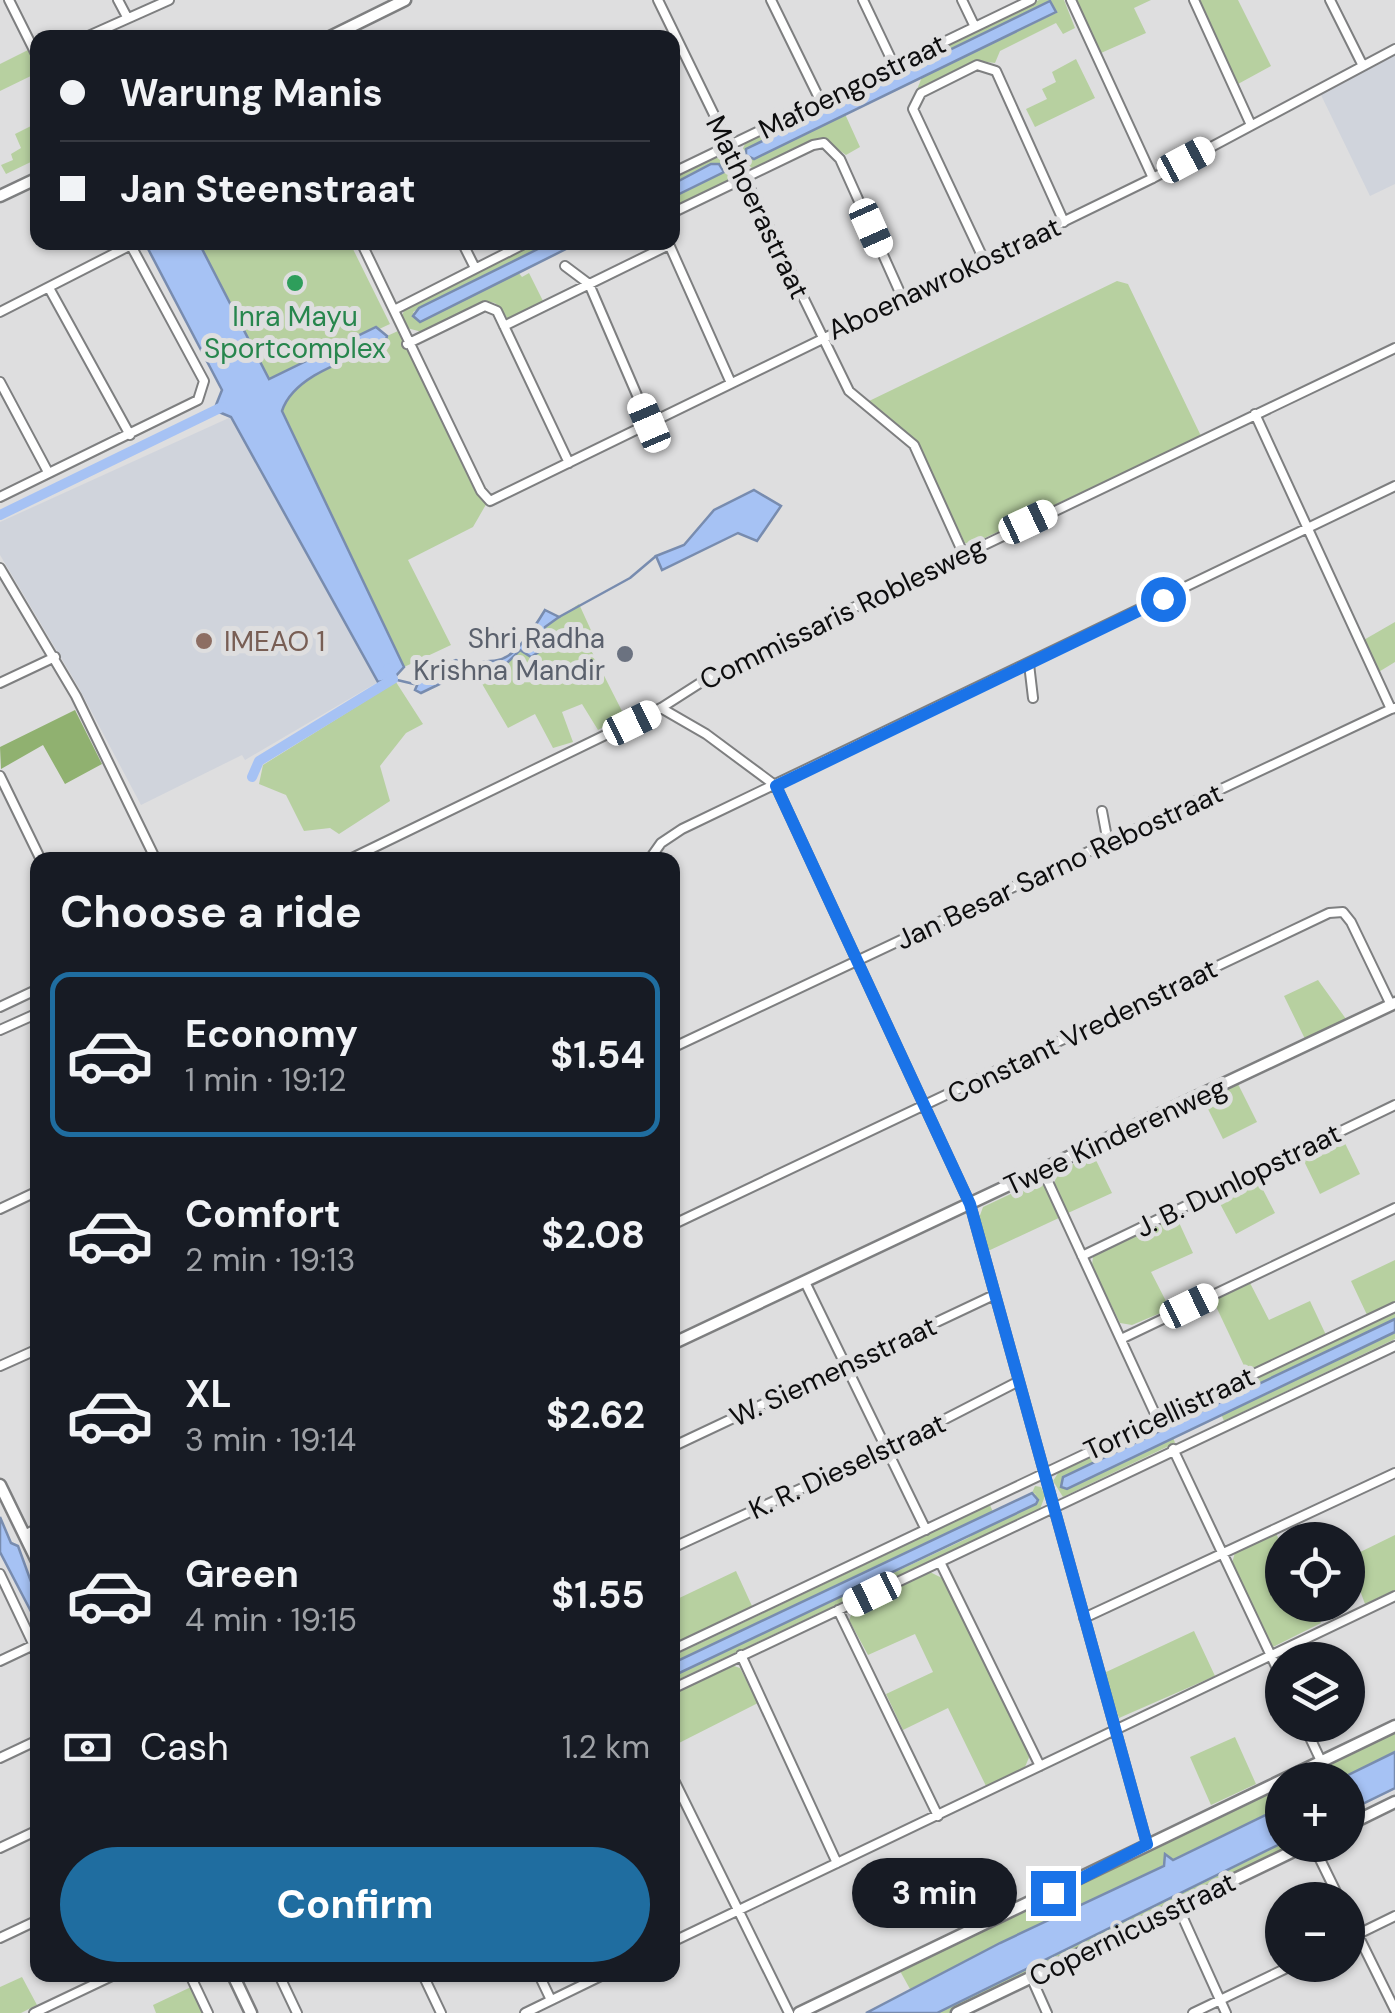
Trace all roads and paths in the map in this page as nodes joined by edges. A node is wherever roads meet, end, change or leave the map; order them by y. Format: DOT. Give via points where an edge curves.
graph roads {
  1 [pos="9,0"];
  2 [pos="118,0"];
  3 [pos="169,0"];
  4 [pos="405,0"];
  5 [pos="658,0"];
  6 [pos="771,0"];
  7 [pos="863,0"];
  8 [pos="962,0"];
  9 [pos="1031,0"];
  10 [pos="1071,0"];
  11 [pos="1194,0"];
  12 [pos="1330,0"];
  13 [pos="126,17"];
  14 [pos="975,27"];
  15 [pos="100,30"];
  16 [pos="344,30"];
  17 [pos="672,30"];
  18 [pos="30,42"];
  19 [pos="680,46"];
  20 [pos="1395,48"];
  21 [pos="894,66"];
  22 [pos="1363,66"];
  23 [pos="821,102"];
  24 [pos="1251,125"];
  25 [pos="728,146"];
  26 [pos="680,169"];
  27 [pos="1153,178"];
  28 [pos="744,180"];
  29 [pos="30,182"];
  30 [pos="0,196"];
  31 [pos="680,209"];
  32 [pos="1064,222"];
  33 [pos="119,250"];
  34 [pos="133,250"];
  35 [pos="365,250"];
  36 [pos="466,250"];
  37 [pos="512,250"];
  38 [pos="656,250"];
  39 [pos="671,250"];
  40 [pos="984,260"];
  41 [pos="565,266"];
  42 [pos="475,268"];
  43 [pos="589,284"];
  44 [pos="49,288"];
  45 [pos="902,297"];
  46 [pos="394,310"];
  47 [pos="0,312"];
  48 [pos="504,326"];
  49 [pos="821,336"];
  50 [pos="406,344"];
  51 [pos="1395,348"];
  52 [pos="0,382"];
  53 [pos="732,382"];
  54 [pos="1256,414"];
  55 [pos="649,423"];
  56 [pos="130,435"];
  57 [pos="569,462"];
  58 [pos="48,472"];
  59 [pos="1395,486"];
  60 [pos="0,497"];
  61 [pos="1306,530"];
  62 [pos="963,554"];
  63 [pos="0,568"];
  64 [pos="55,657"];
  65 [pos="1029,664"];
  66 [pos="0,684"];
  67 [pos="1033,698"];
  68 [pos="661,708"];
  69 [pos="1393,709"];
  70 [pos="0,776"];
  71 [pos="776,786"];
  72 [pos="1102,811"];
  73 [pos="1108,843"];
  74 [pos="37,852"];
  75 [pos="152,852"];
  76 [pos="364,852"];
  77 [pos="655,852"];
  78 [pos="860,959"];
  79 [pos="30,993"];
  80 [pos="1393,1004"];
  81 [pos="0,1007"];
  82 [pos="30,1017"];
  83 [pos="0,1030"];
  84 [pos="680,1044"];
  85 [pos="1395,1105"];
  86 [pos="926,1106"];
  87 [pos="1043,1171"];
  88 [pos="30,1195"];
  89 [pos="970,1204"];
  90 [pos="1395,1208"];
  91 [pos="0,1209"];
  92 [pos="680,1220"];
  93 [pos="1082,1256"];
  94 [pos="805,1282"];
  95 [pos="994,1295"];
  96 [pos="1395,1307"];
  97 [pos="1121,1339"];
  98 [pos="680,1340"];
  99 [pos="1395,1346"];
  100 [pos="30,1353"];
  101 [pos="848,1365"];
  102 [pos="0,1366"];
  103 [pos="1020,1381"];
  104 [pos="1158,1418"];
  105 [pos="680,1443"];
  106 [pos="887,1449"];
  107 [pos="1173,1449"];
  108 [pos="1044,1473"];
  109 [pos="1395,1473"];
  110 [pos="0,1485"];
  111 [pos="1054,1506"];
  112 [pos="926,1530"];
  113 [pos="30,1533"];
  114 [pos="24,1536"];
  115 [pos="680,1544"];
  116 [pos="30,1548"];
  117 [pos="1222,1553"];
  118 [pos="940,1562"];
  119 [pos="0,1574"];
  120 [pos="1395,1596"];
  121 [pos="838,1610"];
  122 [pos="1084,1618"];
  123 [pos="30,1635"];
  124 [pos="1265,1642"];
  125 [pos="1297,1642"];
  126 [pos="680,1646"];
  127 [pos="30,1649"];
  128 [pos="742,1655"];
  129 [pos="1265,1657"];
  130 [pos="0,1661"];
  131 [pos="680,1684"];
  132 [pos="1395,1726"];
  133 [pos="1113,1730"];
  134 [pos="1312,1742"];
  135 [pos="30,1744"];
  136 [pos="0,1758"];
  137 [pos="1321,1760"];
  138 [pos="1040,1766"];
  139 [pos="680,1793"];
  140 [pos="1395,1802"];
  141 [pos="938,1816"];
  142 [pos="1365,1817"];
  143 [pos="30,1834"];
  144 [pos="1147,1844"];
  145 [pos="0,1848"];
  146 [pos="1274,1862"];
  147 [pos="838,1863"];
  148 [pos="1178,1907"];
  149 [pos="737,1911"];
  150 [pos="1395,1916"];
  151 [pos="30,1924"];
  152 [pos="1365,1931"];
  153 [pos="0,1938"];
  154 [pos="680,1938"];
  155 [pos="1365,1951"];
  156 [pos="1031,1977"];
  157 [pos="1265,1979"];
  158 [pos="99,1982"];
  159 [pos="193,1982"];
  160 [pos="236,1982"];
  161 [pos="282,1982"];
  162 [pos="426,1982"];
  163 [pos="542,1982"];
  164 [pos="588,1982"];
  165 [pos="551,2000"];
  166 [pos="1220,2000"];
  167 [pos="1395,2010"];
  168 [pos="34,2013"];
  169 [pos="208,2013"];
  170 [pos="251,2013"];
  171 [pos="297,2013"];
  172 [pos="441,2013"];
  173 [pos="525,2013"];
  174 [pos="789,2013"];
  175 [pos="799,2013"];
  176 [pos="957,2013"];
  177 [pos="1048,2013"];
  178 [pos="1193,2013"];
  179 [pos="1226,2013"];
  1 -- 18 [label="street"];
  2 -- 13 [label="street"];
  3 -- 13 [label="street"];
  4 -- 16 [label="street"];
  5 -- 17 [label="street, Mathoerastraat"];
  6 -- 23 [label="street"];
  7 -- 21 [label="street"];
  8 -- 14 [label="street"];
  9 -- 14 [label="street, Mafoengostraat"];
  10 -- 27 [label="street"];
  11 -- 24 [label="street"];
  12 -- 22 [label="street"];
  13 -- 15 [label="street"];
  14 -- 21 [label="street, Mafoengostraat"];
  19 -- 25 [label="street, Mathoerastraat"];
  20 -- 22 [label="street, Aboenawrokostraat"];
  21 -- 23 [label="street, Mafoengostraat"];
  22 -- 24 [label="street, Aboenawrokostraat"];
  23 -- 25 [label="street, Mafoengostraat"];
  24 -- 27 [label="street, Aboenawrokostraat"];
  25 -- 26 [label="street, Mafoengostraat"];
  25 -- 28 [label="street, Mathoerastraat"];
  27 -- 32 [label="street, Aboenawrokostraat"];
  28 -- 31 [label="street"];
  28 -- 45 [label="street" via="813,145 832,148"];
  28 -- 49 [label="street, Mathoerastraat"];
  29 -- 30 [label="street"];
  32 -- 40 [label="street, Aboenawrokostraat"];
  32 -- 40 [label="street" via="996,71 978,64 920,94 912,109"];
  33 -- 44 [label="street"];
  34 -- 56 [label="street" via="204,391"];
  35 -- 46 [label="street"];
  36 -- 42 [label="street"];
  37 -- 42 [label="street"];
  38 -- 43 [label="street"];
  39 -- 53 [label="street"];
  40 -- 45 [label="street, Aboenawrokostraat"];
  41 -- 43 [label="street"];
  42 -- 46 [label="street"];
  43 -- 48 [label="street"];
  43 -- 55 [label="street"];
  44 -- 47 [label="street"];
  44 -- 56 [label="street"];
  45 -- 49 [label="street, Aboenawrokostraat"];
  46 -- 50 [label="street"];
  48 -- 50 [label="street" via="484,306"];
  48 -- 57 [label="street"];
  49 -- 53 [label="street, Aboenawrokostraat"];
  49 -- 62 [label="street, Mathoerastraat" via="860,404 914,444"];
  50 -- 57 [label="street, Aboenawrokostraat" via="490,501"];
  51 -- 54 [label="street, Commissaris Roblesweg"];
  52 -- 58 [label="street"];
  53 -- 55 [label="street, Aboenawrokostraat"];
  54 -- 61 [label="street"];
  54 -- 62 [label="street, Commissaris Roblesweg"];
  55 -- 57 [label="street, Aboenawrokostraat"];
  56 -- 58 [label="street"];
  58 -- 60 [label="street"];
  59 -- 61 [label="street"];
  61 -- 65 [label="street"];
  61 -- 69 [label="street"];
  62 -- 68 [label="street, Commissaris Roblesweg" via="711,676"];
  63 -- 64 [label="street"];
  64 -- 66 [label="street"];
  64 -- 75 [label="street"];
  65 -- 67 [label="street"];
  65 -- 71 [label="street"];
  68 -- 71 [label="street"];
  68 -- 76 [label="street, Commissaris Roblesweg"];
  69 -- 73 [label="street, Jan Besar Sarno Rebostraat"];
  70 -- 74 [label="street"];
  71 -- 77 [label="street" via="682,829"];
  71 -- 78 [label="street"];
  72 -- 73 [label="street"];
  73 -- 78 [label="street, Jan Besar Sarno Rebostraat"];
  78 -- 84 [label="street, Jan Besar Sarno Rebostraat"];
  78 -- 86 [label="street" via="858,968"];
  79 -- 81 [label="street"];
  80 -- 86 [label="street, Constant Vredenstraat" via="1352,922 1343,912 1328,912"];
  80 -- 87 [label="street, Twee Kinderenweg"];
  82 -- 83 [label="street"];
  85 -- 93 [label="street, J. B. Dunlopstraat"];
  86 -- 89 [label="street"];
  86 -- 92 [label="street, Constant Vredenstraat"];
  87 -- 89 [label="street, Twee Kinderenweg"];
  87 -- 93 [label="street"];
  88 -- 91 [label="street"];
  89 -- 94 [label="street, Twee Kinderenweg"];
  89 -- 95 [label="street"];
  90 -- 97 [label="street"];
  93 -- 97 [label="street"];
  94 -- 98 [label="street, Twee Kinderenweg"];
  94 -- 101 [label="street"];
  95 -- 101 [label="street, W. Siemensstraat"];
  95 -- 103 [label="street"];
  96 -- 104 [label="street, Torricellistraat"];
  97 -- 104 [label="street"];
  99 -- 107 [label="street"];
  100 -- 102 [label="street"];
  101 -- 105 [label="street, W. Siemensstraat"];
  101 -- 106 [label="street"];
  103 -- 106 [label="street, K. R. Dieselstraat"];
  103 -- 108 [label="street"];
  104 -- 108 [label="street, Torricellistraat"];
  106 -- 112 [label="street"];
  106 -- 115 [label="street, K. R. Dieselstraat"];
  107 -- 111 [label="street"];
  107 -- 117 [label="street"];
  108 -- 111 [label="street"];
  108 -- 112 [label="street, Torricellistraat"];
  109 -- 117 [label="street"];
  110 -- 114 [label="street"];
  111 -- 118 [label="street"];
  111 -- 122 [label="street"];
  112 -- 126 [label="street, Torricellistraat"];
  113 -- 114 [label="street"];
  114 -- 116 [label="street"];
  117 -- 122 [label="street"];
  117 -- 124 [label="street"];
  118 -- 121 [label="street"];
  118 -- 138 [label="street"];
  119 -- 123 [label="street"];
  120 -- 125 [label="street"];
  121 -- 128 [label="street"];
  121 -- 141 [label="street"];
  122 -- 133 [label="street"];
  127 -- 130 [label="street"];
  128 -- 131 [label="street"];
  128 -- 147 [label="street"];
  129 -- 133 [label="street"];
  132 -- 137 [label="street"];
  133 -- 138 [label="street"];
  133 -- 144 [label="street"];
  134 -- 137 [label="street"];
  135 -- 136 [label="street"];
  137 -- 144 [label="street"];
  138 -- 141 [label="street"];
  139 -- 149 [label="street"];
  140 -- 142 [label="street"];
  141 -- 147 [label="street"];
  143 -- 145 [label="street"];
  144 -- 175 [label="street"];
  146 -- 148 [label="street, Copernicusstraat"];
  147 -- 149 [label="street"];
  148 -- 156 [label="street, Copernicusstraat"];
  148 -- 166 [label="street"];
  149 -- 154 [label="street"];
  149 -- 174 [label="street"];
  150 -- 152 [label="street"];
  151 -- 153 [label="street"];
  155 -- 167 [label="street"];
  156 -- 176 [label="street, Copernicusstraat"];
  156 -- 177 [label="street"];
  157 -- 166 [label="street"];
  158 -- 168 [label="street"];
  159 -- 169 [label="street"];
  160 -- 170 [label="street"];
  161 -- 171 [label="street"];
  162 -- 172 [label="street"];
  163 -- 165 [label="street"];
  164 -- 165 [label="street"];
  165 -- 173 [label="street"];
  166 -- 178 [label="street"];
  166 -- 179 [label="street"];
}
